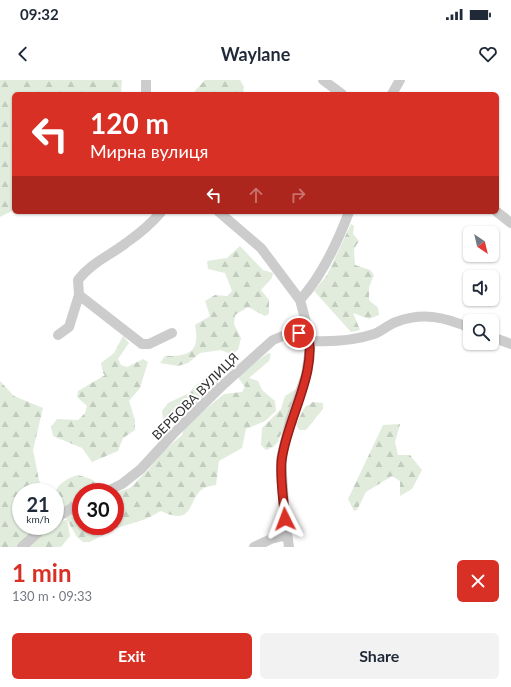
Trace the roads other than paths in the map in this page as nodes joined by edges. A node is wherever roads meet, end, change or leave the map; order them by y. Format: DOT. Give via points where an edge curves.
graph roads {
  1 [pos="146,80"];
  2 [pos="324,80"];
  3 [pos="400,80"];
  4 [pos="146,92"];
  5 [pos="339,92"];
  6 [pos="393,92"];
  7 [pos="158,214"];
  8 [pos="221,214"];
  9 [pos="348,214"];
  10 [pos="499,214"];
  11 [pos="511,223"];
  12 [pos="79,294"];
  13 [pos="300,300"];
  14 [pos="463,325"];
  15 [pos="307,329"];
  16 [pos="172,333"];
  17 [pos="58,335"];
  18 [pos="499,340"];
  19 [pos="311,341"];
  20 [pos="511,344"];
  21 [pos="123,483"];
  22 [pos="35,535"];
  23 [pos="287,535"];
  24 [pos="22,547"];
  25 [pos="254,547"];
  26 [pos="289,547"];
  1 -- 4 [label="street"];
  2 -- 5 [label="street"];
  3 -- 6 [label="street"];
  7 -- 12 [label="street" via="126,244 84,272 78,280"];
  8 -- 13 [label="street" via="261,248"];
  9 -- 13 [label="street" via="340,236 308,291"];
  10 -- 11 [label="street"];
  12 -- 16 [label="street" via="142,344 149,344"];
  12 -- 17 [label="street" via="69,327"];
  13 -- 15 [label="street"];
  14 -- 19 [label="street" via="439,316 413,318 395,322 376,333 359,338 333,342"];
  15 -- 19 [label="street"];
  15 -- 21 [label="street, ВЕРБОВА ВУЛИЦЯ" via="273,340 174,433 142,469"];
  18 -- 20 [label="street"];
  19 -- 23 [label="street" via="306,375 290,421 281,459"];
  22 -- 24 [label="street"];
  23 -- 25 [label="street"];
  23 -- 26 [label="street"];
}
